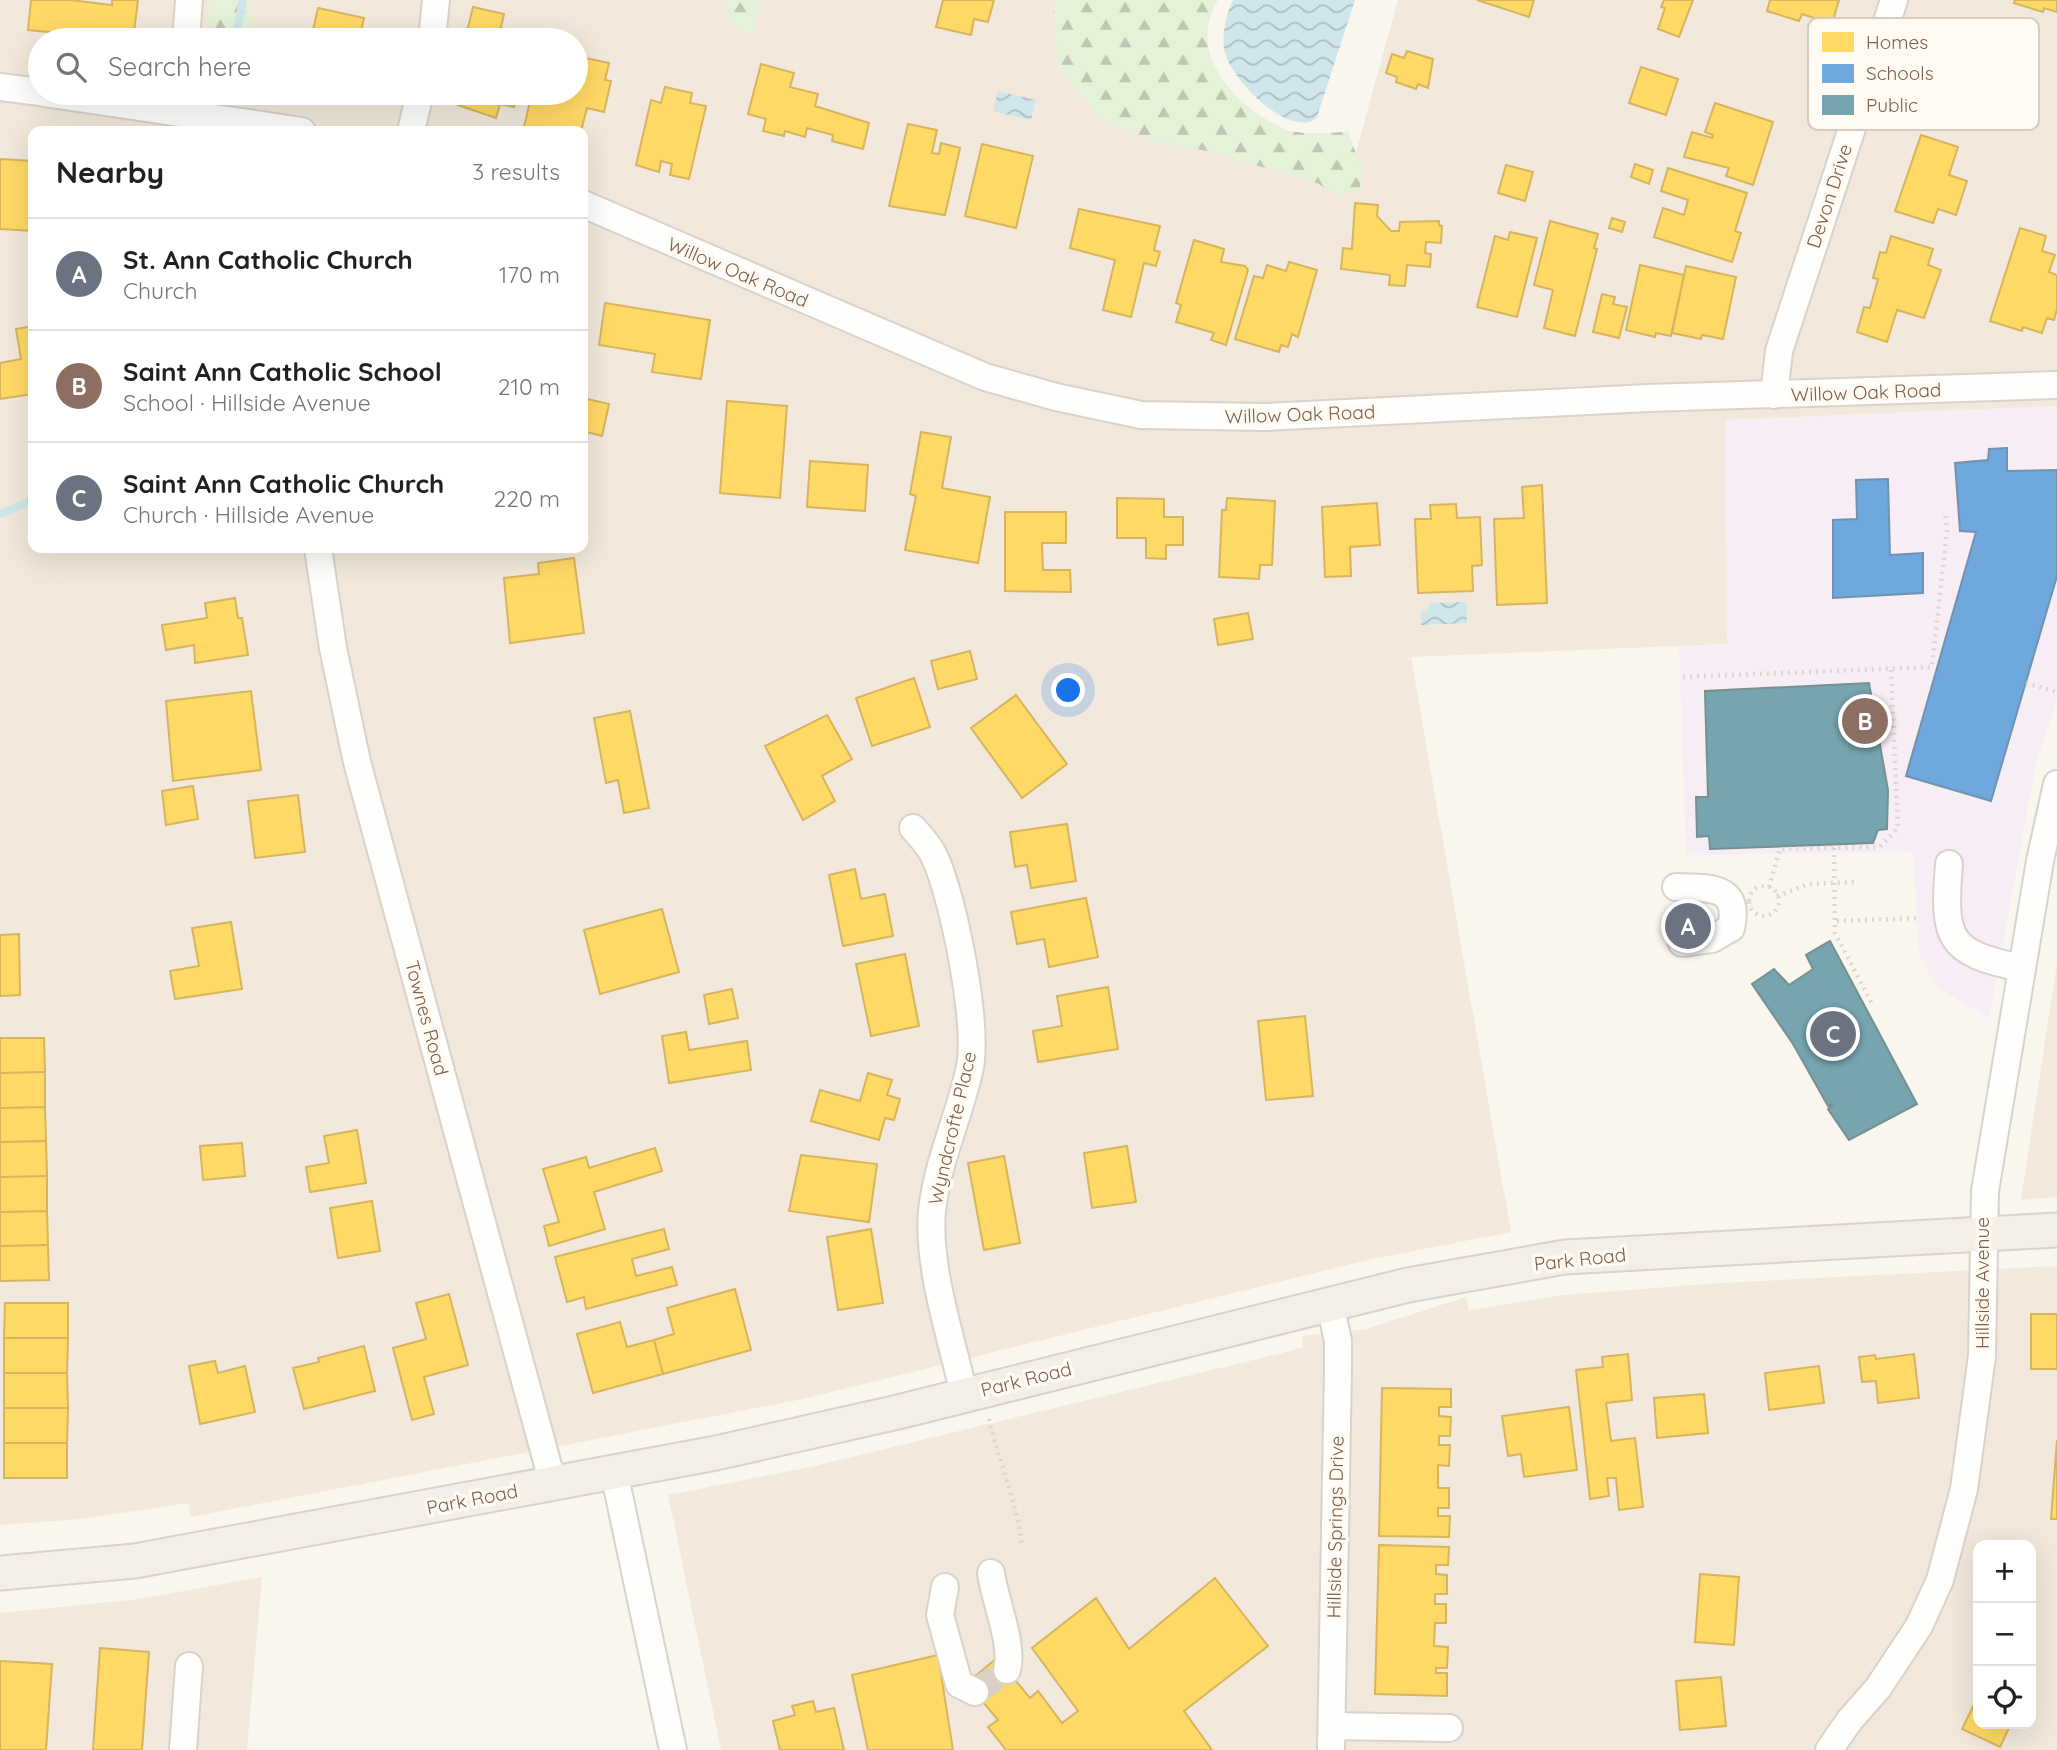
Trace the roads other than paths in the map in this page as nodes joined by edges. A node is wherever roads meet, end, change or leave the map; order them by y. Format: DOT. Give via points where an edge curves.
graph roads {
  1 [pos="189,0"];
  2 [pos="436,0"];
  3 [pos="1894,0"];
  4 [pos="1888,18"];
  5 [pos="187,28"];
  6 [pos="433,28"];
  7 [pos="0,87"];
  8 [pos="28,90"];
  9 [pos="192,105"];
  10 [pos="417,105"];
  11 [pos="260,126"];
  12 [pos="412,126"];
  13 [pos="1851,130"];
  14 [pos="588,206"];
  15 [pos="2057,385"];
  16 [pos="1774,395"];
  17 [pos="319,553"];
  18 [pos="2057,784"];
  19 [pos="913,828"];
  20 [pos="1950,864"];
  21 [pos="1676,887"];
  22 [pos="1682,943"];
  23 [pos="2022,968"];
  24 [pos="2057,1230"];
  25 [pos="1982,1235"];
  26 [pos="1330,1304"];
  27 [pos="964,1395"];
  28 [pos="614,1472"];
  29 [pos="553,1484"];
  30 [pos="0,1573"];
  31 [pos="991,1573"];
  32 [pos="945,1587"];
  33 [pos="189,1666"];
  34 [pos="1007,1670"];
  35 [pos="975,1692"];
  36 [pos="1449,1728"];
  37 [pos="1332,1738"];
  38 [pos="183,1750"];
  39 [pos="673,1750"];
  40 [pos="1829,1750"];
  1 -- 5 [label="street"];
  2 -- 6 [label="street"];
  3 -- 4 [label="street, Devon Drive"];
  7 -- 8 [label="street"];
  9 -- 11 [label="street"];
  10 -- 12 [label="street"];
  13 -- 16 [label="street, Devon Drive" via="1781,344"];
  14 -- 16 [label="street, Willow Oak Road" via="968,371 1119,411 1159,417 1265,417"];
  15 -- 16 [label="street, Willow Oak Road"];
  17 -- 29 [label="street, Townes Road" via="333,648 358,762"];
  18 -- 23 [label="street, Hillside Avenue"];
  19 -- 27 [label="street, Wyndcrofte Place" via="934,855 945,883 972,1019 969,1070 935,1188 932,1214 937,1275"];
  20 -- 23 [label="street" via="1948,916 1957,943 1972,956"];
  21 -- 22 [label="street" via="1714,888 1724,894 1734,914 1731,928 1712,939"];
  23 -- 25 [label="street, Hillside Avenue" via="1985,1191"];
  24 -- 25 [label="main road, Park Road"];
  25 -- 26 [label="main road, Park Road" via="1565,1257"];
  25 -- 40 [label="street, Hillside Avenue" via="1980,1382 1968,1468 1940,1580 1907,1647"];
  26 -- 27 [label="main road, Park Road"];
  26 -- 37 [label="street, Hillside Springs Drive" via="1338,1341"];
  27 -- 28 [label="main road, Park Road" via="800,1435"];
  28 -- 29 [label="main road, Park Road"];
  28 -- 39 [label="street"];
  29 -- 30 [label="main road, Park Road" via="135,1561"];
  31 -- 34 [label="street" via="1010,1656"];
  32 -- 35 [label="street" via="940,1615 959,1684"];
  33 -- 38 [label="street"];
  36 -- 37 [label="street"];
}
